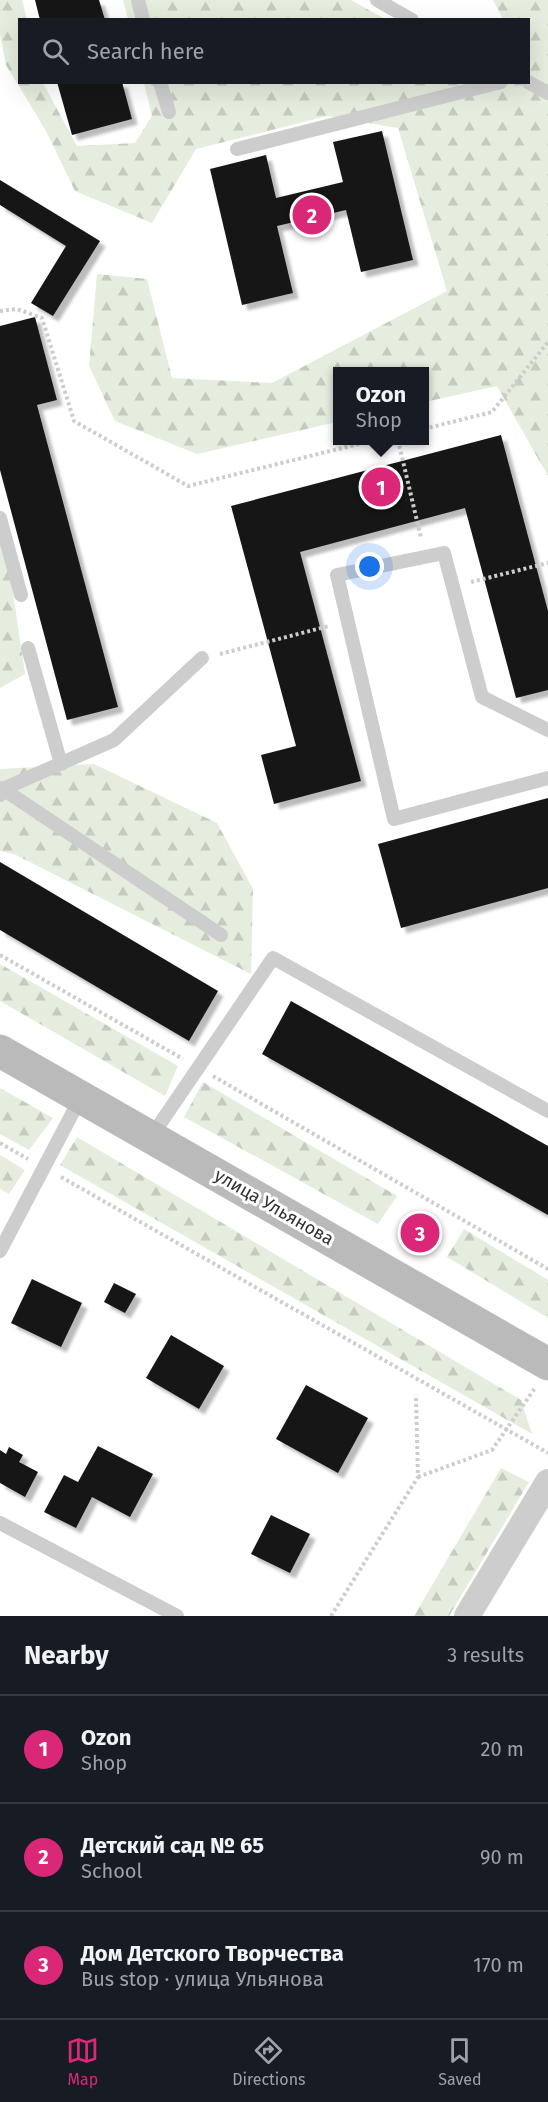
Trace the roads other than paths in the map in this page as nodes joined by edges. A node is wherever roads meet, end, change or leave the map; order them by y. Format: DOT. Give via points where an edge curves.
graph roads {
  1 [pos="138,0"];
  2 [pos="377,0"];
  3 [pos="142,18"];
  4 [pos="408,18"];
  5 [pos="530,83"];
  6 [pos="161,84"];
  7 [pos="493,84"];
  8 [pos="548,93"];
  9 [pos="168,112"];
  10 [pos="237,149"];
  11 [pos="0,518"];
  12 [pos="21,595"];
  13 [pos="28,648"];
  14 [pos="202,658"];
  15 [pos="548,730"];
  16 [pos="61,764"];
  17 [pos="548,778"];
  18 [pos="1,787"];
  19 [pos="221,935"];
  20 [pos="0,1051"];
  21 [pos="81,1097"];
  22 [pos="548,1111"];
  23 [pos="151,1137"];
  24 [pos="0,1251"];
  25 [pos="544,1372"];
  26 [pos="548,1482"];
  27 [pos="0,1523"];
  28 [pos="177,1616"];
  29 [pos="467,1616"];
  1 -- 3 [label="lane"];
  2 -- 4 [label="lane"];
  5 -- 8 [label="lane"];
  6 -- 9 [label="lane"];
  7 -- 10 [label="lane"];
  11 -- 12 [label="lane"];
  13 -- 16 [label="lane"];
  14 -- 16 [label="lane" via="114,740"];
  15 -- 17 [label="lane" via="482,697 444,553 337,575 394,819"];
  16 -- 18 [label="lane"];
  18 -- 19 [label="lane"];
  20 -- 21 [label="main road, улица Ульянова"];
  21 -- 23 [label="main road, улица Ульянова"];
  21 -- 24 [label="lane"];
  22 -- 23 [label="lane" via="273,958"];
  23 -- 25 [label="main road, улица Ульянова"];
  26 -- 29 [label="street"];
  27 -- 28 [label="lane"];
}
